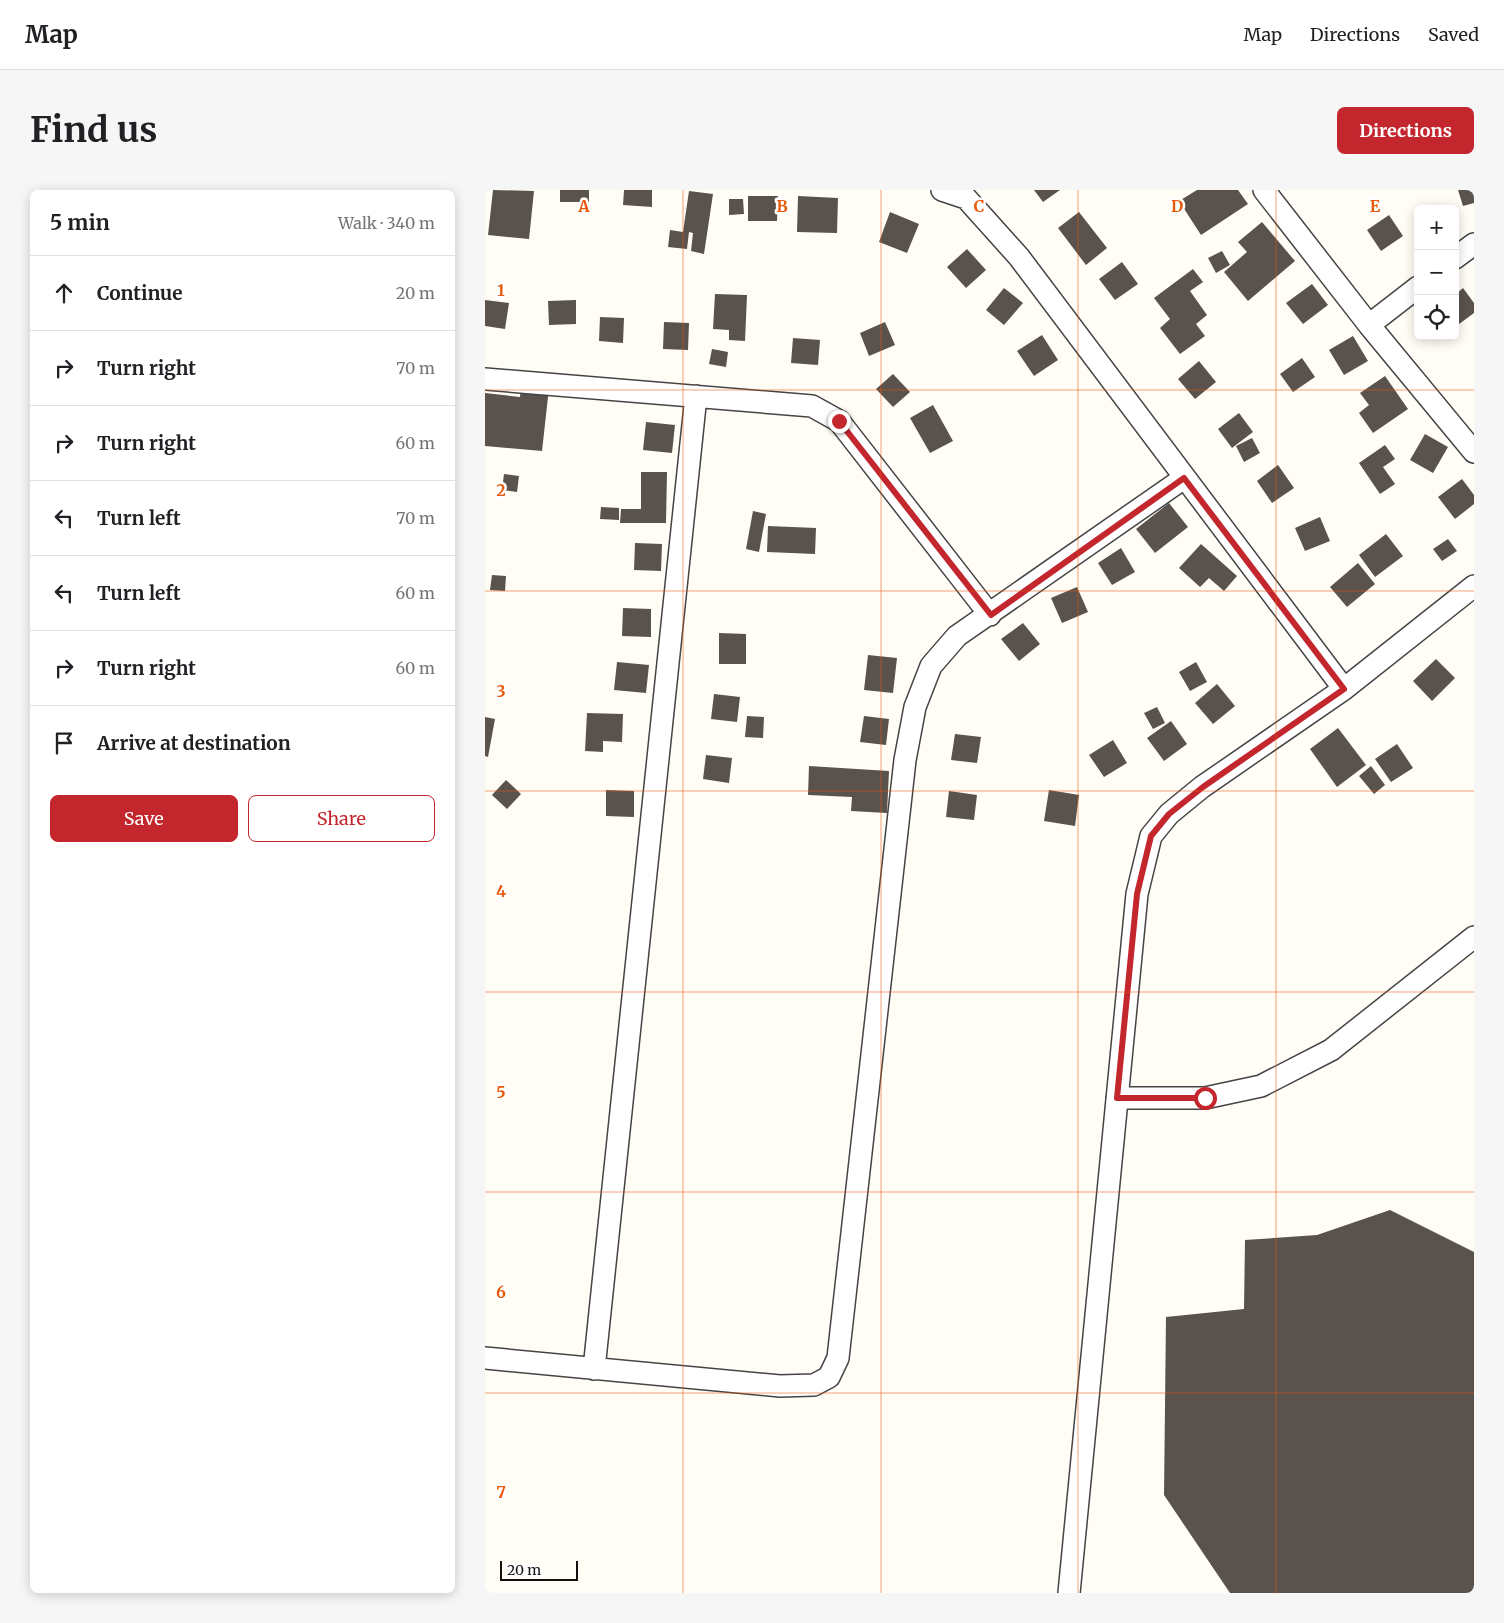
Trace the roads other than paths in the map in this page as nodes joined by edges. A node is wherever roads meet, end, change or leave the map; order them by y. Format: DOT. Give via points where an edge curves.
graph roads {
  1 [pos="942,190"];
  2 [pos="1264,190"];
  3 [pos="1474,244"];
  4 [pos="1459,255"];
  5 [pos="1414,290"];
  6 [pos="1369,325"];
  7 [pos="485,378"];
  8 [pos="696,396"];
  9 [pos="1474,452"];
  10 [pos="1184,478"];
  11 [pos="1474,586"];
  12 [pos="991,615"];
  13 [pos="1344,689"];
  14 [pos="1474,937"];
  15 [pos="1117,1098"];
  16 [pos="485,1358"];
  17 [pos="594,1369"];
  18 [pos="1069,1593"];
  1 -- 10 [label="street" via="966,198 1019,257"];
  2 -- 6 [label="street"];
  3 -- 4 [label="street"];
  5 -- 6 [label="street"];
  6 -- 9 [label="street"];
  7 -- 8 [label="street"];
  8 -- 12 [label="street" via="813,406 839,421"];
  8 -- 17 [label="street"];
  10 -- 12 [label="street"];
  10 -- 13 [label="street"];
  11 -- 13 [label="street"];
  12 -- 17 [label="street" via="957,636 931,666 915,707 894,843 839,1358 829,1377 814,1386 780,1386"];
  13 -- 15 [label="street" via="1203,787 1169,814 1151,836 1137,894"];
  14 -- 15 [label="street" via="1331,1050 1261,1086 1205,1098"];
  15 -- 18 [label="street"];
  16 -- 17 [label="street"];
}
